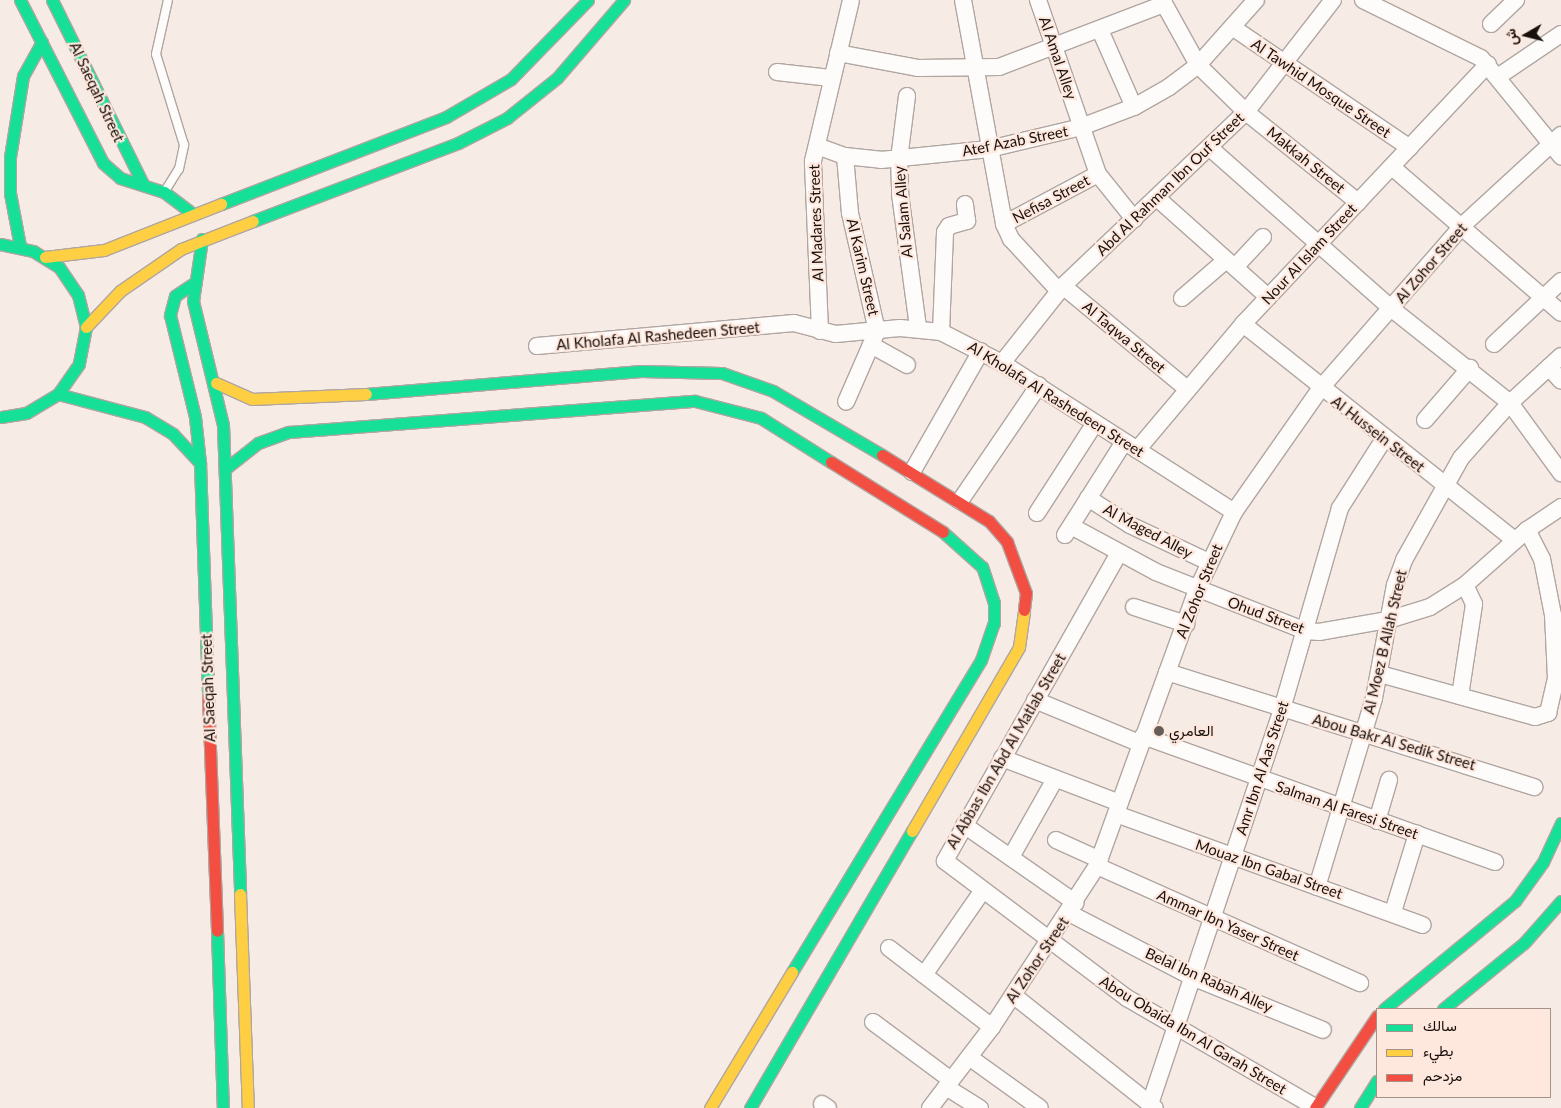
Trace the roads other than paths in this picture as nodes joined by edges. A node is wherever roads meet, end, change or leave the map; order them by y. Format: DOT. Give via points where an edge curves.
graph roads {
  1 [pos="20,0"];
  2 [pos="168,0"];
  3 [pos="588,0"];
  4 [pos="624,0"];
  5 [pos="851,0"];
  6 [pos="963,0"];
  7 [pos="1038,0"];
  8 [pos="1256,0"];
  9 [pos="1333,0"];
  10 [pos="1364,0"];
  11 [pos="1516,0"];
  12 [pos="1163,2"];
  13 [pos="56,3"];
  14 [pos="1491,24"];
  15 [pos="1232,27"];
  16 [pos="1100,30"];
  17 [pos="1561,34"];
  18 [pos="42,42"];
  19 [pos="1055,49"];
  20 [pos="838,53"];
  21 [pos="1198,65"];
  22 [pos="1284,65"];
  23 [pos="975,70"];
  24 [pos="1493,70"];
  25 [pos="777,72"];
  26 [pos="831,78"];
  27 [pos="907,96"];
  28 [pos="1134,108"];
  29 [pos="1246,112"];
  30 [pos="1081,127"];
  31 [pos="1558,144"];
  32 [pos="817,146"];
  33 [pos="1210,148"];
  34 [pos="1410,148"];
  35 [pos="989,149"];
  36 [pos="845,156"];
  37 [pos="899,159"];
  38 [pos="1392,166"];
  39 [pos="1098,174"];
  40 [pos="143,184"];
  41 [pos="164,192"];
  42 [pos="1157,198"];
  43 [pos="1358,202"];
  44 [pos="965,204"];
  45 [pos="192,213"];
  46 [pos="1134,219"];
  47 [pos="1004,224"];
  48 [pos="1463,225"];
  49 [pos="1263,237"];
  50 [pos="202,239"];
  51 [pos="0,244"];
  52 [pos="1317,245"];
  53 [pos="20,246"];
  54 [pos="46,257"];
  55 [pos="1230,264"];
  56 [pos="1561,281"];
  57 [pos="194,283"];
  58 [pos="1061,288"];
  59 [pos="1544,295"];
  60 [pos="1268,297"];
  61 [pos="1182,298"];
  62 [pos="1392,309"];
  63 [pos="1561,312"];
  64 [pos="1243,324"];
  65 [pos="86,327"];
  66 [pos="918,328"];
  67 [pos="820,331"];
  68 [pos="941,332"];
  69 [pos="874,338"];
  70 [pos="1494,344"];
  71 [pos="537,346"];
  72 [pos="981,351"];
  73 [pos="1002,362"];
  74 [pos="1555,362"];
  75 [pos="907,365"];
  76 [pos="1470,368"];
  77 [pos="1561,381"];
  78 [pos="216,383"];
  79 [pos="1039,385"];
  80 [pos="1186,388"];
  81 [pos="1320,389"];
  82 [pos="58,394"];
  83 [pos="846,402"];
  84 [pos="1510,403"];
  85 [pos="287,409"];
  86 [pos="0,417"];
  87 [pos="1425,420"];
  88 [pos="1095,423"];
  89 [pos="290,432"];
  90 [pos="1384,439"];
  91 [pos="1130,446"];
  92 [pos="200,463"];
  93 [pos="225,469"];
  94 [pos="912,472"];
  95 [pos="1561,473"];
  96 [pos="1443,484"];
  97 [pos="1088,498"];
  98 [pos="960,500"];
  99 [pos="1561,507"];
  100 [pos="1037,512"];
  101 [pos="1234,512"];
  102 [pos="1068,530"];
  103 [pos="1521,535"];
  104 [pos="1119,553"];
  105 [pos="1209,562"];
  106 [pos="1465,586"];
  107 [pos="1197,590"];
  108 [pos="1134,607"];
  109 [pos="1388,620"];
  110 [pos="1186,624"];
  111 [pos="1306,631"];
  112 [pos="1558,641"];
  113 [pos="1167,672"];
  114 [pos="1380,674"];
  115 [pos="1460,696"];
  116 [pos="1035,700"];
  117 [pos="1282,709"];
  118 [pos="1364,734"];
  119 [pos="1142,740"];
  120 [pos="1002,758"];
  121 [pos="1258,780"];
  122 [pos="1390,780"];
  123 [pos="1054,781"];
  124 [pos="1534,787"];
  125 [pos="1118,808"];
  126 [pos="1342,809"];
  127 [pos="1377,821"];
  128 [pos="1561,823"];
  129 [pos="964,825"];
  130 [pos="1417,834"];
  131 [pos="1056,840"];
  132 [pos="1011,857"];
  133 [pos="1232,857"];
  134 [pos="1495,862"];
  135 [pos="1098,863"];
  136 [pos="1317,886"];
  137 [pos="984,890"];
  138 [pos="1561,901"];
  139 [pos="1073,908"];
  140 [pos="1393,912"];
  141 [pos="1212,918"];
  142 [pos="1422,925"];
  143 [pos="1051,940"];
  144 [pos="889,948"];
  145 [pos="924,975"];
  146 [pos="1192,976"];
  147 [pos="1360,983"];
  148 [pos="1013,995"];
  149 [pos="1385,1008"];
  150 [pos="1444,1008"];
  151 [pos="1376,1017"];
  152 [pos="873,1022"];
  153 [pos="992,1027"];
  154 [pos="1174,1028"];
  155 [pos="1323,1030"];
  156 [pos="969,1057"];
  157 [pos="948,1083"];
  158 [pos="1376,1083"];
  159 [pos="1153,1106"];
  160 [pos="223,1108"];
  161 [pos="248,1108"];
  162 [pos="710,1108"];
  163 [pos="750,1108"];
  164 [pos="930,1108"];
  165 [pos="980,1108"];
  166 [pos="1040,1108"];
  167 [pos="1315,1108"];
  168 [pos="1360,1108"];
  1 -- 18 [label="street, Al Saeqah Street"];
  2 -- 41 [label="lane" via="156,54 184,145 179,169"];
  3 -- 45 [label="street" via="536,57 469,105"];
  4 -- 50 [label="street" via="543,90 483,132"];
  5 -- 20 [label="street, Al Madares Street"];
  6 -- 23 [label="street"];
  7 -- 19 [label="street, Al Amal Alley"];
  8 -- 15 [label="street, Atef Azab Street"];
  9 -- 22 [label="street, Abd Al Rahman Ibn Ouf Street"];
  10 -- 24 [label="street" via="1470,50"];
  11 -- 14 [label="street"];
  12 -- 16 [label="street"];
  12 -- 21 [label="street, Makkah Street"];
  13 -- 40 [label="street, Al Saeqah Street"];
  15 -- 21 [label="street, Atef Azab Street"];
  15 -- 22 [label="street, Al Tawhid Mosque Street"];
  16 -- 19 [label="street"];
  16 -- 28 [label="street"];
  17 -- 24 [label="street, Nour Al Islam Street"];
  18 -- 40 [label="street, Al Saeqah Street" via="103,163 120,178"];
  18 -- 53 [label="street" via="23,76 10,157 10,193"];
  19 -- 23 [label="street" via="999,67"];
  19 -- 30 [label="street, Al Amal Alley"];
  20 -- 23 [label="street" via="918,68"];
  20 -- 26 [label="street, Al Madares Street"];
  21 -- 28 [label="street, Atef Azab Street"];
  21 -- 29 [label="street, Makkah Street"];
  22 -- 29 [label="street, Abd Al Rahman Ibn Ouf Street"];
  22 -- 34 [label="street, Al Tawhid Mosque Street"];
  23 -- 35 [label="street"];
  24 -- 31 [label="street"];
  24 -- 34 [label="street, Nour Al Islam Street"];
  25 -- 26 [label="street"];
  26 -- 32 [label="street, Al Madares Street"];
  27 -- 37 [label="street, Al Salam Alley"];
  28 -- 30 [label="street, Atef Azab Street"];
  29 -- 33 [label="street, Abd Al Rahman Ibn Ouf Street"];
  29 -- 43 [label="street, Makkah Street"];
  30 -- 35 [label="street, Atef Azab Street"];
  30 -- 39 [label="street, Al Amal Alley"];
  31 -- 48 [label="street, Al Zohor Street"];
  32 -- 36 [label="street, Atef Azab Street"];
  32 -- 67 [label="street, Al Madares Street" via="812,169"];
  33 -- 42 [label="street, Abd Al Rahman Ibn Ouf Street"];
  33 -- 52 [label="street"];
  34 -- 38 [label="street, Nour Al Islam Street"];
  35 -- 37 [label="street, Atef Azab Street"];
  35 -- 47 [label="street"];
  36 -- 37 [label="street, Atef Azab Street"];
  36 -- 69 [label="street, Al Karim Street" via="850,213"];
  37 -- 66 [label="street, Al Salam Alley" via="902,226"];
  38 -- 43 [label="street, Nour Al Islam Street"];
  38 -- 48 [label="street"];
  39 -- 46 [label="street, Al Amal Alley"];
  39 -- 47 [label="street, Nefisa Street"];
  40 -- 41 [label="street, Al Saeqah Street"];
  41 -- 45 [label="street, Al Saeqah Street"];
  42 -- 46 [label="street, Abd Al Rahman Ibn Ouf Street"];
  42 -- 55 [label="street"];
  43 -- 52 [label="street, Nour Al Islam Street"];
  44 -- 68 [label="street" via="967,221 949,226 945,232"];
  45 -- 54 [label="street" via="104,250"];
  46 -- 58 [label="street, Abd Al Rahman Ibn Ouf Street"];
  47 -- 58 [label="street, Al Taqwa Street" via="1011,238"];
  48 -- 59 [label="street"];
  48 -- 62 [label="street, Al Zohor Street"];
  49 -- 55 [label="street"];
  50 -- 57 [label="street, Al Saeqah Street" via="203,260"];
  50 -- 65 [label="street" via="140,275"];
  51 -- 53 [label="street"];
  52 -- 60 [label="street, Nour Al Islam Street"];
  52 -- 62 [label="street"];
  53 -- 54 [label="street"];
  54 -- 65 [label="street" via="70,280"];
  55 -- 60 [label="street"];
  55 -- 61 [label="street"];
  56 -- 59 [label="street"];
  57 -- 78 [label="street, Al Saeqah Street" via="194,310"];
  57 -- 92 [label="street, Al Saeqah Street" via="176,296 170,315 195,417"];
  58 -- 73 [label="street, Abd Al Rahman Ibn Ouf Street"];
  58 -- 80 [label="street, Al Taqwa Street"];
  59 -- 63 [label="street"];
  59 -- 70 [label="street"];
  60 -- 64 [label="street, Nour Al Islam Street"];
  62 -- 76 [label="street"];
  62 -- 81 [label="street, Al Zohor Street"];
  64 -- 80 [label="street, Nour Al Islam Street"];
  64 -- 81 [label="street, Al Hussein Street"];
  65 -- 82 [label="street" via="79,364"];
  66 -- 68 [label="street, Al Kholafa Al Rashedeen Street"];
  66 -- 69 [label="street, Al Kholafa Al Rashedeen Street"];
  67 -- 69 [label="street, Al Kholafa Al Rashedeen Street"];
  67 -- 71 [label="street, Al Kholafa Al Rashedeen Street" via="794,323"];
  68 -- 72 [label="street, Al Kholafa Al Rashedeen Street"];
  69 -- 75 [label="street"];
  69 -- 83 [label="street"];
  72 -- 73 [label="street, Al Kholafa Al Rashedeen Street"];
  72 -- 94 [label="street"];
  73 -- 79 [label="street, Al Kholafa Al Rashedeen Street"];
  74 -- 77 [label="street"];
  74 -- 84 [label="street, Al Moez B Allah Street"];
  76 -- 84 [label="street"];
  76 -- 87 [label="street"];
  78 -- 85 [label="street" via="252,400"];
  78 -- 93 [label="street, Al Saeqah Street"];
  79 -- 88 [label="street, Al Kholafa Al Rashedeen Street"];
  79 -- 98 [label="street"];
  80 -- 91 [label="street, Nour Al Islam Street"];
  81 -- 90 [label="street, Al Hussein Street"];
  81 -- 101 [label="street, Al Zohor Street"];
  82 -- 86 [label="street" via="26,413"];
  82 -- 92 [label="street" via="145,417 173,434"];
  84 -- 95 [label="street"];
  84 -- 96 [label="street, Al Moez B Allah Street"];
  85 -- 89 [label="street"];
  85 -- 94 [label="street" via="696,370 774,391"];
  88 -- 91 [label="street, Al Kholafa Al Rashedeen Street"];
  88 -- 100 [label="street"];
  89 -- 93 [label="street" via="258,443"];
  89 -- 162 [label="street" via="672,400 717,404 760,418 954,539 982,566 994,603 994,623 982,660"];
  90 -- 96 [label="street, Al Hussein Street"];
  90 -- 111 [label="street, Amr Ibn Al Aas Street" via="1340,508"];
  91 -- 97 [label="street, Nour Al Islam Street"];
  91 -- 101 [label="street, Al Kholafa Al Rashedeen Street"];
  92 -- 160 [label="street, Al Saeqah Street"];
  93 -- 161 [label="street, Al Saeqah Street"];
  94 -- 98 [label="street"];
  96 -- 103 [label="street, Al Hussein Street"];
  96 -- 109 [label="street, Al Moez B Allah Street" via="1404,560"];
  97 -- 102 [label="street, Nour Al Islam Street"];
  97 -- 105 [label="street, Al Maged Alley" via="1130,525"];
  98 -- 163 [label="street" via="988,521 1019,566 1026,592 1019,646"];
  99 -- 103 [label="street, Ohud Street"];
  101 -- 105 [label="street, Al Zohor Street"];
  102 -- 104 [label="street, Ohud Street"];
  103 -- 106 [label="street, Ohud Street"];
  103 -- 112 [label="street" via="1546,571"];
  104 -- 107 [label="street, Ohud Street"];
  104 -- 116 [label="street, Al Abbas Ibn Abd Al Matlab Street"];
  105 -- 107 [label="street, Al Zohor Street"];
  106 -- 109 [label="street, Ohud Street" via="1430,607"];
  106 -- 115 [label="street" via="1474,604"];
  107 -- 110 [label="street, Al Zohor Street"];
  107 -- 111 [label="street, Ohud Street"];
  108 -- 110 [label="street"];
  109 -- 111 [label="street, Ohud Street"];
  109 -- 114 [label="street, Al Moez B Allah Street"];
  110 -- 113 [label="street, Al Zohor Street"];
  111 -- 117 [label="street, Amr Ibn Al Aas Street"];
  112 -- 115 [label="street" via="1552,707 1542,717"];
  113 -- 117 [label="street, Abou Bakr Al Sedik Street"];
  113 -- 119 [label="street, Al Zohor Street"];
  114 -- 115 [label="street"];
  114 -- 118 [label="street, Al Moez B Allah Street"];
  116 -- 119 [label="street, Salman Al Faresi Street"];
  116 -- 120 [label="street, Al Abbas Ibn Abd Al Matlab Street"];
  117 -- 118 [label="street, Abou Bakr Al Sedik Street"];
  117 -- 121 [label="street, Amr Ibn Al Aas Street"];
  118 -- 124 [label="street, Abou Bakr Al Sedik Street"];
  118 -- 126 [label="street, Al Moez B Allah Street"];
  119 -- 121 [label="street, Salman Al Faresi Street"];
  119 -- 125 [label="street, Al Zohor Street"];
  120 -- 123 [label="street, Mouaz Ibn Gabal Street"];
  120 -- 129 [label="street, Al Abbas Ibn Abd Al Matlab Street"];
  121 -- 126 [label="street, Salman Al Faresi Street"];
  121 -- 133 [label="street, Amr Ibn Al Aas Street"];
  122 -- 127 [label="street"];
  123 -- 125 [label="street, Mouaz Ibn Gabal Street"];
  123 -- 132 [label="street" via="1028,812"];
  125 -- 133 [label="street, Mouaz Ibn Gabal Street"];
  125 -- 135 [label="street, Al Zohor Street"];
  126 -- 127 [label="street, Salman Al Faresi Street"];
  126 -- 136 [label="street, Al Moez B Allah Street"];
  127 -- 130 [label="street, Salman Al Faresi Street"];
  128 -- 149 [label="street" via="1544,862 1515,901"];
  129 -- 132 [label="street, Belal Ibn Rabah Alley"];
  129 -- 137 [label="street, Al Abbas Ibn Abd Al Matlab Street" via="945,861"];
  130 -- 134 [label="street, Salman Al Faresi Street"];
  130 -- 140 [label="street"];
  131 -- 135 [label="street, Ammar Ibn Yaser Street"];
  132 -- 139 [label="street, Belal Ibn Rabah Alley"];
  133 -- 136 [label="street, Mouaz Ibn Gabal Street"];
  133 -- 141 [label="street, Amr Ibn Al Aas Street"];
  135 -- 139 [label="street, Al Zohor Street"];
  135 -- 141 [label="street, Ammar Ibn Yaser Street"];
  136 -- 140 [label="street, Mouaz Ibn Gabal Street"];
  137 -- 143 [label="street, Al Abbas Ibn Abd Al Matlab Street"];
  137 -- 145 [label="street"];
  138 -- 150 [label="street" via="1524,944"];
  139 -- 143 [label="street, Al Zohor Street"];
  139 -- 146 [label="street, Belal Ibn Rabah Alley"];
  140 -- 142 [label="street, Mouaz Ibn Gabal Street"];
  141 -- 146 [label="street, Amr Ibn Al Aas Street"];
  141 -- 147 [label="street, Ammar Ibn Yaser Street"];
  143 -- 148 [label="street, Al Zohor Street"];
  143 -- 154 [label="street, Abou Obaida Ibn Al Garah Street" via="1087,972"];
  144 -- 145 [label="street"];
  145 -- 153 [label="street"];
  146 -- 154 [label="street, Amr Ibn Al Aas Street"];
  146 -- 155 [label="street, Belal Ibn Rabah Alley"];
  148 -- 153 [label="street, Al Zohor Street"];
  148 -- 159 [label="street"];
  151 -- 167 [label="street"];
  152 -- 157 [label="street"];
  153 -- 156 [label="street, Al Zohor Street"];
  154 -- 159 [label="street, Amr Ibn Al Aas Street"];
  154 -- 167 [label="street, Abou Obaida Ibn Al Garah Street"];
  156 -- 157 [label="street, Al Zohor Street"];
  156 -- 166 [label="street"];
  157 -- 164 [label="street, Al Zohor Street"];
  157 -- 165 [label="street"];
  158 -- 168 [label="street"];
}
